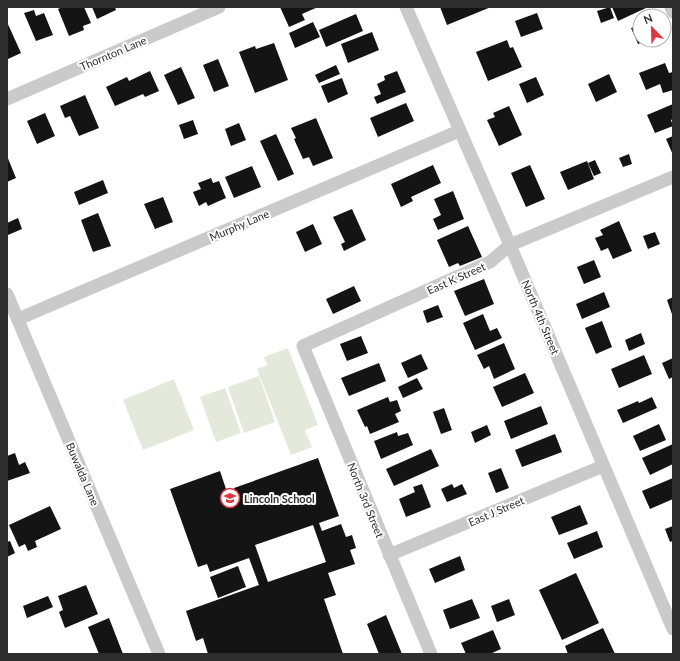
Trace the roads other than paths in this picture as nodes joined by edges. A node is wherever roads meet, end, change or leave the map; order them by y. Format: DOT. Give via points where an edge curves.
graph roads {
  1 [pos="219,7"];
  2 [pos="406,7"];
  3 [pos="671,7"];
  4 [pos="673,12"];
  5 [pos="7,99"];
  6 [pos="459,131"];
  7 [pos="673,177"];
  8 [pos="510,245"];
  9 [pos="7,294"];
  10 [pos="18,319"];
  11 [pos="303,346"];
  12 [pos="603,466"];
  13 [pos="389,556"];
  14 [pos="673,628"];
  15 [pos="159,654"];
  16 [pos="431,654"];
  1 -- 5 [label="street, Thornton Lane"];
  2 -- 6 [label="street, North 4th Street"];
  3 -- 4 [label="street"];
  6 -- 8 [label="street, North 4th Street"];
  6 -- 10 [label="street, Murphy Lane"];
  7 -- 8 [label="street, East K Street"];
  8 -- 11 [label="street, East K Street" via="490,262"];
  8 -- 12 [label="street, North 4th Street"];
  9 -- 10 [label="street, Buwalda Lane"];
  10 -- 15 [label="street, Buwalda Lane"];
  11 -- 13 [label="street, North 3rd Street"];
  12 -- 13 [label="street, East J Street"];
  12 -- 14 [label="street, North 4th Street"];
  13 -- 16 [label="street, North 3rd Street"];
}
